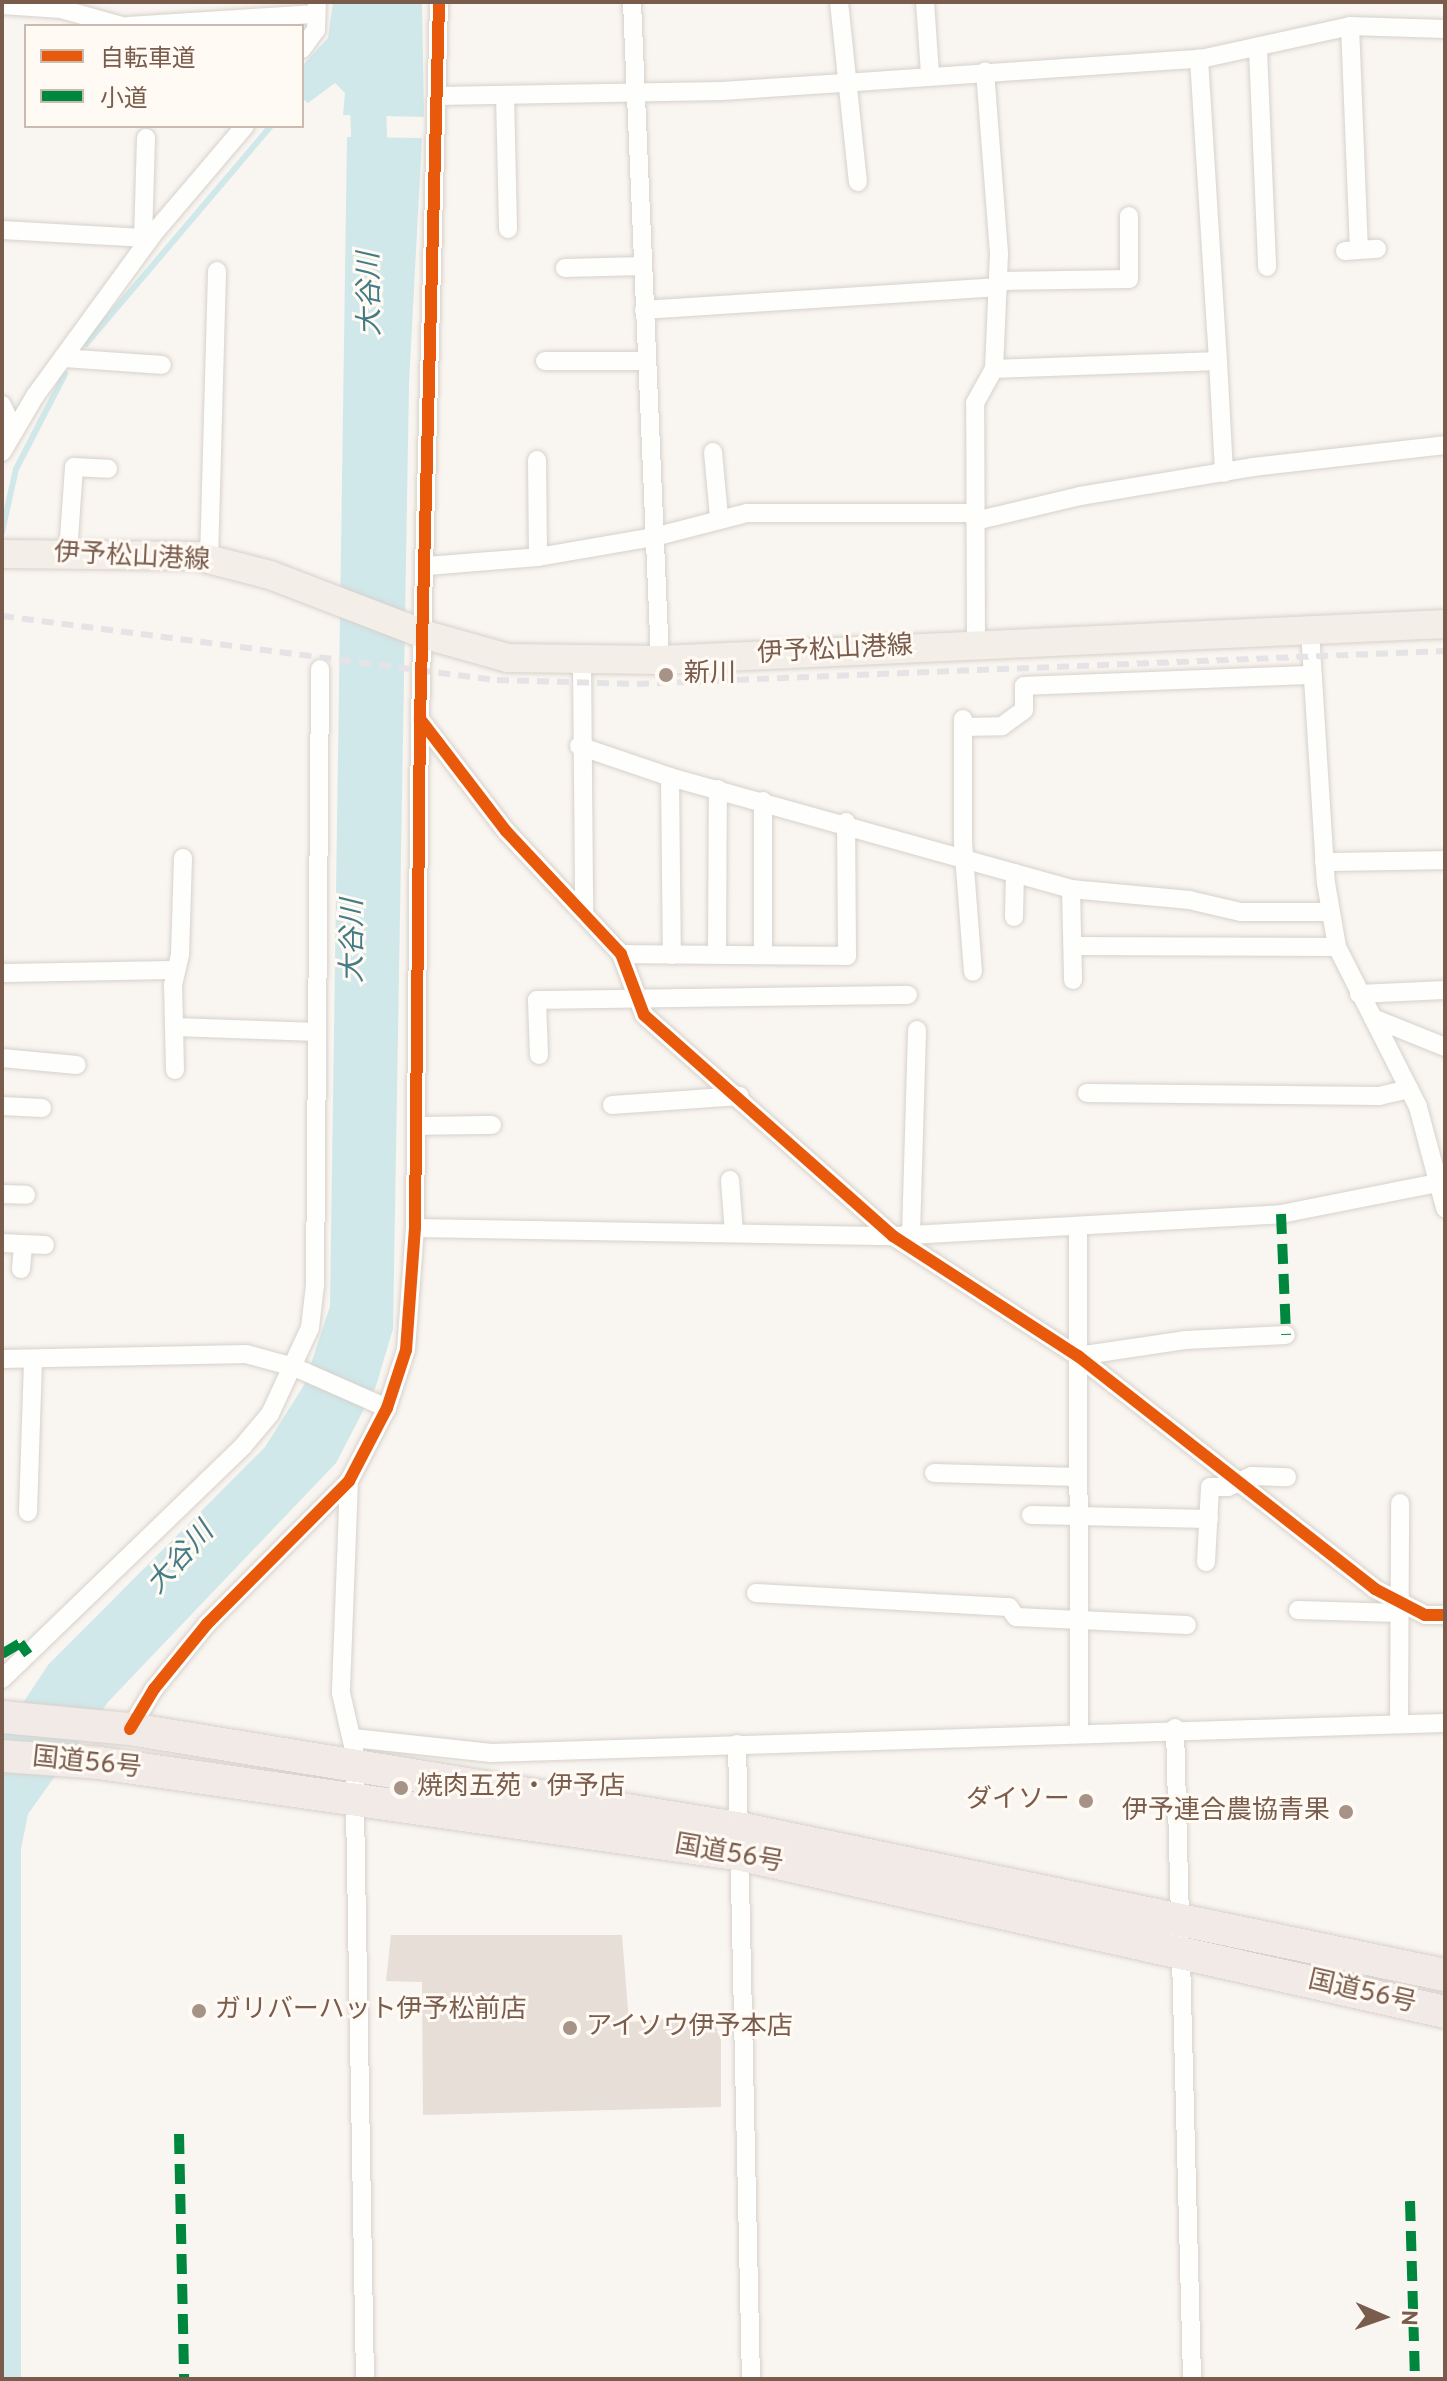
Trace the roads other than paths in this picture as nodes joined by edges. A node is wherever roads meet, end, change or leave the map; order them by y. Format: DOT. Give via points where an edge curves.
graph roads {
  1 [pos="439,2"];
  2 [pos="632,2"];
  3 [pos="839,2"];
  4 [pos="925,2"];
  5 [pos="2,5"];
  6 [pos="316,8"];
  7 [pos="240,22"];
  8 [pos="115,24"];
  9 [pos="184,24"];
  10 [pos="1350,26"];
  11 [pos="1445,29"];
  12 [pos="304,46"];
  13 [pos="1258,49"];
  14 [pos="1199,59"];
  15 [pos="985,72"];
  16 [pos="930,74"];
  17 [pos="847,82"];
  18 [pos="635,93"];
  19 [pos="505,95"];
  20 [pos="437,96"];
  21 [pos="242,128"];
  22 [pos="146,138"];
  23 [pos="858,182"];
  24 [pos="1129,216"];
  25 [pos="508,229"];
  26 [pos="2,230"];
  27 [pos="145,240"];
  28 [pos="1360,250"];
  29 [pos="642,266"];
  30 [pos="1267,267"];
  31 [pos="565,268"];
  32 [pos="217,271"];
  33 [pos="998,284"];
  34 [pos="644,310"];
  35 [pos="63,358"];
  36 [pos="545,361"];
  37 [pos="646,361"];
  38 [pos="1218,361"];
  39 [pos="162,365"];
  40 [pos="994,369"];
  41 [pos="2,405"];
  42 [pos="14,431"];
  43 [pos="1445,445"];
  44 [pos="2,452"];
  45 [pos="713,452"];
  46 [pos="537,460"];
  47 [pos="108,469"];
  48 [pos="1224,473"];
  49 [pos="719,517"];
  50 [pos="975,517"];
  51 [pos="654,537"];
  52 [pos="68,553"];
  53 [pos="2,554"];
  54 [pos="538,557"];
  55 [pos="209,559"];
  56 [pos="427,566"];
  57 [pos="1445,624"];
  58 [pos="1310,631"];
  59 [pos="422,634"];
  60 [pos="976,643"];
  61 [pos="582,660"];
  62 [pos="660,660"];
  63 [pos="320,669"];
  64 [pos="1312,675"];
  65 [pos="420,719"];
  66 [pos="579,746"];
  67 [pos="670,777"];
  68 [pos="718,789"];
  69 [pos="763,801"];
  70 [pos="846,822"];
  71 [pos="183,858"];
  72 [pos="965,858"];
  73 [pos="1445,860"];
  74 [pos="1324,862"];
  75 [pos="1015,873"];
  76 [pos="1071,889"];
  77 [pos="584,910"];
  78 [pos="1329,912"];
  79 [pos="1014,917"];
  80 [pos="1074,946"];
  81 [pos="1337,947"];
  82 [pos="621,954"];
  83 [pos="717,954"];
  84 [pos="672,955"];
  85 [pos="763,955"];
  86 [pos="176,970"];
  87 [pos="973,972"];
  88 [pos="2,973"];
  89 [pos="1073,980"];
  90 [pos="1445,990"];
  91 [pos="1359,994"];
  92 [pos="908,995"];
  93 [pos="638,998"];
  94 [pos="1373,1018"];
  95 [pos="176,1027"];
  96 [pos="917,1030"];
  97 [pos="316,1032"];
  98 [pos="1445,1047"];
  99 [pos="539,1055"];
  100 [pos="2,1058"];
  101 [pos="77,1065"];
  102 [pos="175,1070"];
  103 [pos="1409,1089"];
  104 [pos="1087,1093"];
  105 [pos="740,1096"];
  106 [pos="612,1105"];
  107 [pos="2,1106"];
  108 [pos="42,1108"];
  109 [pos="492,1125"];
  110 [pos="416,1126"];
  111 [pos="730,1180"];
  112 [pos="1442,1193"];
  113 [pos="2,1194"];
  114 [pos="26,1195"];
  115 [pos="1078,1227"];
  116 [pos="415,1228"];
  117 [pos="734,1233"];
  118 [pos="902,1235"];
  119 [pos="2,1243"];
  120 [pos="23,1244"];
  121 [pos="45,1245"];
  122 [pos="21,1269"];
  123 [pos="1286,1335"];
  124 [pos="1078,1356"];
  125 [pos="2,1359"];
  126 [pos="33,1360"];
  127 [pos="299,1369"];
  128 [pos="383,1406"];
  129 [pos="934,1473"];
  130 [pos="1078,1477"];
  131 [pos="1287,1477"];
  132 [pos="349,1481"];
  133 [pos="1239,1482"];
  134 [pos="1400,1503"];
  135 [pos="28,1512"];
  136 [pos="1031,1515"];
  137 [pos="1079,1518"];
  138 [pos="1209,1519"];
  139 [pos="1206,1562"];
  140 [pos="756,1593"];
  141 [pos="1399,1607"];
  142 [pos="1298,1610"];
  143 [pos="1445,1615"];
  144 [pos="1079,1621"];
  145 [pos="1187,1625"];
  146 [pos="2,1679"];
  147 [pos="2,1717"];
  148 [pos="1399,1723"];
  149 [pos="1445,1723"];
  150 [pos="124,1728"];
  151 [pos="1175,1728"];
  152 [pos="1079,1731"];
  153 [pos="737,1744"];
  154 [pos="353,1752"];
  155 [pos="2,1756"];
  156 [pos="353,1803"];
  157 [pos="742,1842"];
  158 [pos="1180,1936"];
  159 [pos="1445,1975"];
  160 [pos="1445,2012"];
  161 [pos="365,2379"];
  162 [pos="751,2379"];
  163 [pos="1192,2379"];
  1 -- 20 [label="street"];
  2 -- 18 [label="street"];
  3 -- 17 [label="street"];
  4 -- 16 [label="street"];
  5 -- 8 [label="street" via="61,9"];
  6 -- 7 [label="street"];
  6 -- 12 [label="street" via="316,30"];
  7 -- 9 [label="street"];
  10 -- 11 [label="street"];
  10 -- 13 [label="street"];
  10 -- 28 [label="street"];
  13 -- 14 [label="street"];
  13 -- 30 [label="street"];
  14 -- 15 [label="street"];
  14 -- 38 [label="street"];
  15 -- 16 [label="street"];
  15 -- 33 [label="street"];
  16 -- 17 [label="street"];
  17 -- 18 [label="street"];
  17 -- 23 [label="street"];
  18 -- 19 [label="street"];
  18 -- 29 [label="street"];
  19 -- 20 [label="street"];
  19 -- 25 [label="street"];
  20 -- 56 [label="street"];
  21 -- 27 [label="street"];
  22 -- 27 [label="street"];
  24 -- 33 [label="street" via="1129,279"];
  26 -- 27 [label="street"];
  27 -- 35 [label="street"];
  29 -- 31 [label="street"];
  29 -- 34 [label="street"];
  32 -- 55 [label="street"];
  33 -- 34 [label="street"];
  33 -- 40 [label="street"];
  34 -- 37 [label="street"];
  35 -- 39 [label="street"];
  35 -- 42 [label="street"];
  36 -- 37 [label="street"];
  37 -- 51 [label="street"];
  38 -- 40 [label="street"];
  38 -- 48 [label="street"];
  40 -- 50 [label="street" via="975,403"];
  41 -- 42 [label="street"];
  42 -- 44 [label="street"];
  43 -- 48 [label="street"];
  45 -- 49 [label="street"];
  46 -- 54 [label="street"];
  47 -- 52 [label="street" via="74,467"];
  48 -- 50 [label="street"];
  49 -- 50 [label="street" via="766,512"];
  49 -- 51 [label="street"];
  50 -- 60 [label="street"];
  51 -- 54 [label="street"];
  51 -- 62 [label="street"];
  52 -- 53 [label="main road, 伊予松山港線"];
  52 -- 55 [label="main road, 伊予松山港線"];
  54 -- 56 [label="street"];
  55 -- 59 [label="main road, 伊予松山港線" via="326,595"];
  56 -- 59 [label="street"];
  57 -- 58 [label="main road, 伊予松山港線"];
  58 -- 60 [label="main road, 伊予松山港線"];
  58 -- 64 [label="street"];
  59 -- 61 [label="main road, 伊予松山港線" via="508,658"];
  59 -- 65 [label="street"];
  60 -- 62 [label="main road, 伊予松山港線"];
  61 -- 62 [label="main road, 伊予松山港線"];
  61 -- 66 [label="street"];
  63 -- 97 [label="street"];
  64 -- 72 [label="street" via="1024,686 1024,710 1002,726 963,723"];
  64 -- 74 [label="street"];
  65 -- 77 [label="street" via="506,831"];
  65 -- 110 [label="street"];
  66 -- 67 [label="street"];
  66 -- 77 [label="street"];
  67 -- 68 [label="street"];
  67 -- 84 [label="street"];
  68 -- 69 [label="street"];
  68 -- 83 [label="street"];
  69 -- 70 [label="street"];
  69 -- 85 [label="street"];
  70 -- 72 [label="street"];
  70 -- 85 [label="street" via="847,956"];
  71 -- 86 [label="street"];
  72 -- 75 [label="street"];
  72 -- 87 [label="street"];
  73 -- 74 [label="street"];
  74 -- 78 [label="street"];
  75 -- 76 [label="street"];
  75 -- 79 [label="street"];
  76 -- 78 [label="street" via="1189,900 1241,912"];
  76 -- 80 [label="street"];
  77 -- 82 [label="street"];
  78 -- 81 [label="street"];
  80 -- 81 [label="street"];
  80 -- 89 [label="street"];
  81 -- 91 [label="street"];
  82 -- 84 [label="street"];
  82 -- 93 [label="street"];
  83 -- 84 [label="street"];
  83 -- 85 [label="street"];
  86 -- 88 [label="street"];
  86 -- 95 [label="street"];
  90 -- 91 [label="street"];
  91 -- 94 [label="street"];
  92 -- 93 [label="street"];
  93 -- 99 [label="street" via="537,1000"];
  93 -- 105 [label="street" via="644,1015"];
  94 -- 98 [label="street"];
  94 -- 103 [label="street"];
  95 -- 97 [label="street"];
  95 -- 102 [label="street"];
  96 -- 118 [label="street"];
  97 -- 127 [label="street" via="315,1285"];
  100 -- 101 [label="street"];
  103 -- 104 [label="street" via="1379,1096"];
  103 -- 112 [label="street"];
  105 -- 106 [label="street"];
  105 -- 118 [label="street"];
  107 -- 108 [label="street"];
  109 -- 110 [label="street"];
  110 -- 116 [label="street"];
  111 -- 117 [label="street"];
  112 -- 115 [label="street" via="1281,1214"];
  113 -- 114 [label="street"];
  115 -- 118 [label="street"];
  115 -- 124 [label="street"];
  116 -- 117 [label="street"];
  116 -- 128 [label="street" via="406,1350"];
  117 -- 118 [label="street"];
  118 -- 124 [label="street"];
  119 -- 120 [label="street"];
  120 -- 121 [label="street"];
  120 -- 122 [label="street"];
  123 -- 124 [label="street" via="1185,1340"];
  124 -- 130 [label="street"];
  124 -- 133 [label="street"];
  125 -- 126 [label="street"];
  126 -- 127 [label="street" via="246,1354"];
  126 -- 135 [label="street"];
  127 -- 128 [label="street"];
  127 -- 146 [label="street" via="243,1446"];
  128 -- 132 [label="street"];
  129 -- 130 [label="street"];
  130 -- 137 [label="street"];
  131 -- 133 [label="street" via="1252,1476"];
  132 -- 150 [label="street" via="207,1624"];
  132 -- 154 [label="street" via="341,1693"];
  133 -- 138 [label="street" via="1210,1487"];
  133 -- 141 [label="street"];
  134 -- 141 [label="street"];
  136 -- 137 [label="street"];
  137 -- 138 [label="street"];
  137 -- 144 [label="street"];
  138 -- 139 [label="street"];
  140 -- 144 [label="street" via="1009,1607 1016,1617"];
  141 -- 142 [label="street"];
  141 -- 143 [label="street"];
  141 -- 148 [label="street"];
  144 -- 145 [label="street"];
  144 -- 152 [label="street"];
  147 -- 150 [label="highway, 国道56号"];
  148 -- 149 [label="street"];
  148 -- 151 [label="street"];
  150 -- 154 [label="highway, 国道56号"];
  151 -- 152 [label="street"];
  151 -- 158 [label="street"];
  152 -- 153 [label="street"];
  153 -- 154 [label="street"];
  153 -- 157 [label="street"];
  154 -- 156 [label="street"];
  154 -- 157 [label="highway, 国道56号"];
  155 -- 156 [label="highway, 国道56号" via="75,1760"];
  156 -- 157 [label="highway, 国道56号"];
  156 -- 161 [label="street"];
  157 -- 158 [label="highway, 国道56号"];
  157 -- 162 [label="street"];
  158 -- 159 [label="highway, 国道56号"];
  158 -- 160 [label="highway, 国道56号"];
  158 -- 163 [label="street"];
}
